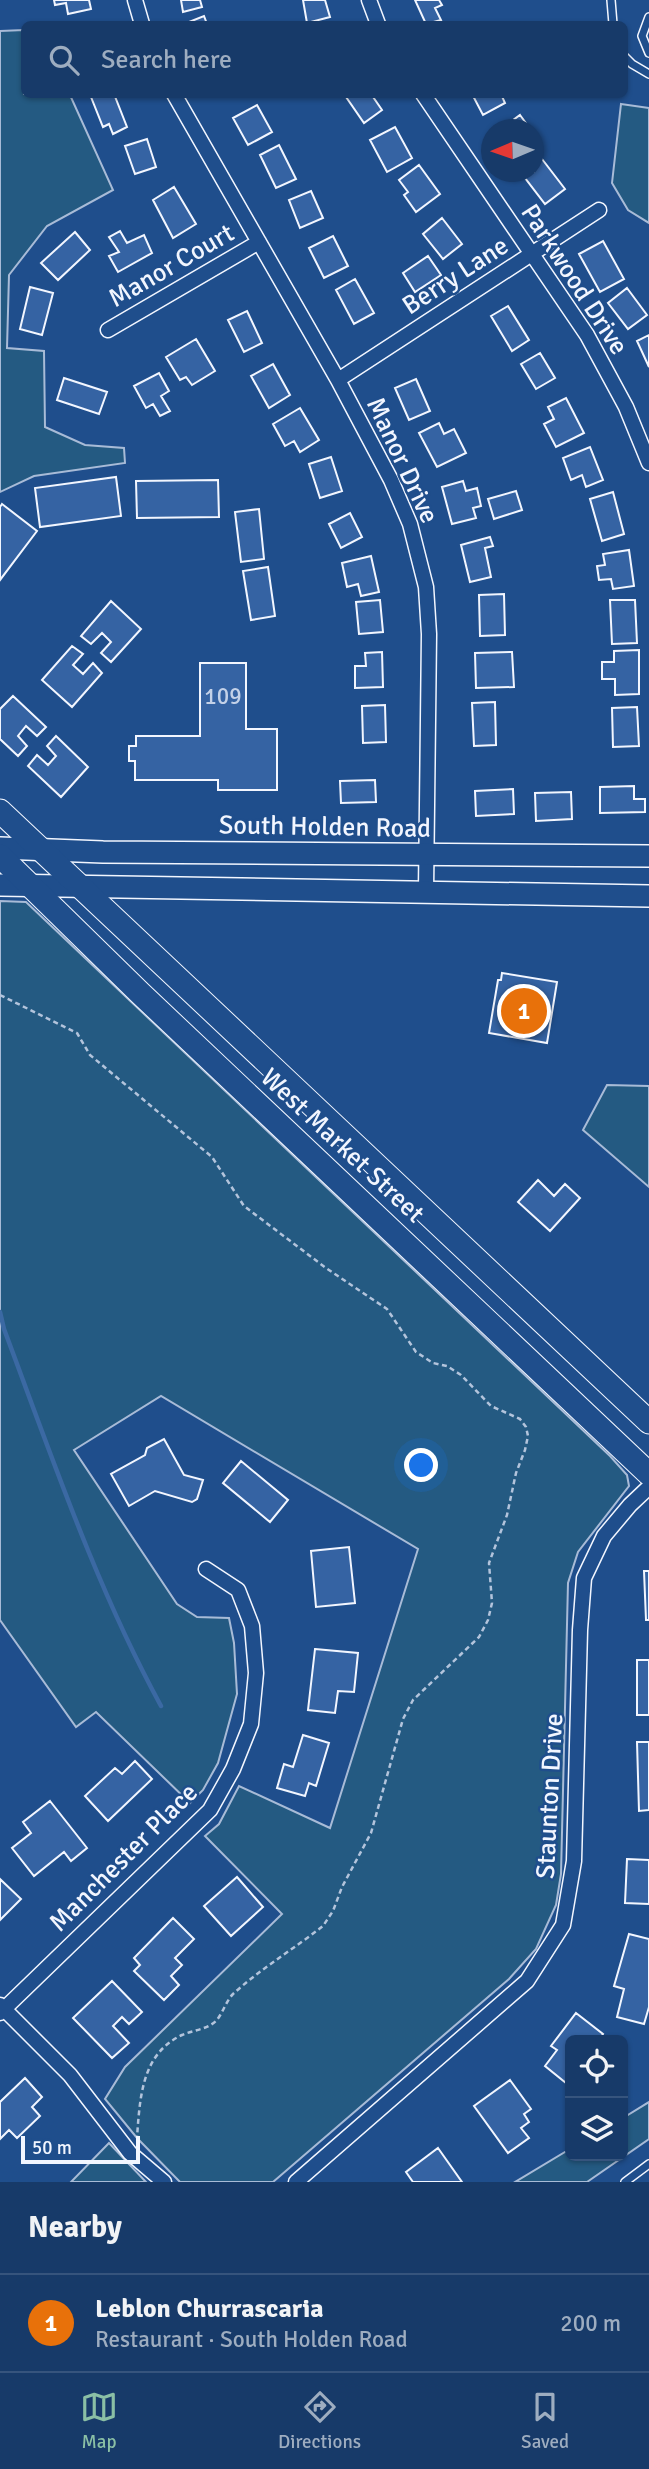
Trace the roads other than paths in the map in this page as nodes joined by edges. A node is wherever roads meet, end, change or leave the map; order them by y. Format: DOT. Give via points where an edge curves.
graph roads {
  1 [pos="135,0"];
  2 [pos="369,0"];
  3 [pos="611,0"];
  4 [pos="649,17"];
  5 [pos="141,21"];
  6 [pos="377,21"];
  7 [pos="613,21"];
  8 [pos="649,52"];
  9 [pos="628,60"];
  10 [pos="649,74"];
  11 [pos="176,98"];
  12 [pos="426,98"];
  13 [pos="599,210"];
  14 [pos="259,242"];
  15 [pos="531,254"];
  16 [pos="108,330"];
  17 [pos="338,380"];
  18 [pos="649,463"];
  19 [pos="0,811"];
  20 [pos="0,848"];
  21 [pos="42,851"];
  22 [pos="426,855"];
  23 [pos="0,856"];
  24 [pos="649,856"];
  25 [pos="0,885"];
  26 [pos="31,885"];
  27 [pos="79,888"];
  28 [pos="426,891"];
  29 [pos="649,896"];
  30 [pos="649,1422"];
  31 [pos="649,1474"];
  32 [pos="649,1487"];
  33 [pos="206,1569"];
  34 [pos="1,2009"];
  35 [pos="649,2164"];
  36 [pos="164,2182"];
  37 [pos="296,2182"];
  38 [pos="625,2182"];
  1 -- 5 [label="street"];
  2 -- 6 [label="street"];
  3 -- 7 [label="lane"];
  4 -- 8 [label="lane" via="642,36"];
  9 -- 10 [label="lane"];
  11 -- 14 [label="street, Manor Drive"];
  12 -- 15 [label="street, Parkwood Drive"];
  13 -- 15 [label="street, Berry Lane"];
  14 -- 16 [label="street, Manor Court"];
  14 -- 17 [label="street, Manor Drive"];
  15 -- 17 [label="street, Berry Lane"];
  15 -- 18 [label="street, Parkwood Drive" via="587,335 626,407"];
  17 -- 22 [label="street, Manor Drive" via="391,480 426,587"];
  19 -- 21 [label="main road, West Market Street"];
  20 -- 21 [label="main road, South Holden Road"];
  21 -- 22 [label="main road, South Holden Road"];
  21 -- 27 [label="main road, West Market Street"];
  22 -- 24 [label="main road, South Holden Road"];
  22 -- 28 [label="street, Manor Drive"];
  23 -- 26 [label="main road, West Market Street"];
  25 -- 26 [label="main road"];
  26 -- 27 [label="main road"];
  26 -- 31 [label="main road, West Market Street"];
  27 -- 28 [label="main road"];
  27 -- 30 [label="main road, West Market Street"];
  28 -- 29 [label="main road"];
  32 -- 37 [label="street, Staunton Drive" via="604,1536 584,1578 575,1861 563,1925 527,1981"];
  33 -- 34 [label="street, Manchester Place" via="238,1590 252,1626 256,1673 251,1724 233,1769 210,1810"];
  34 -- 36 [label="street" via="70,2075 135,2156"];
  35 -- 38 [label="lane"];
}
